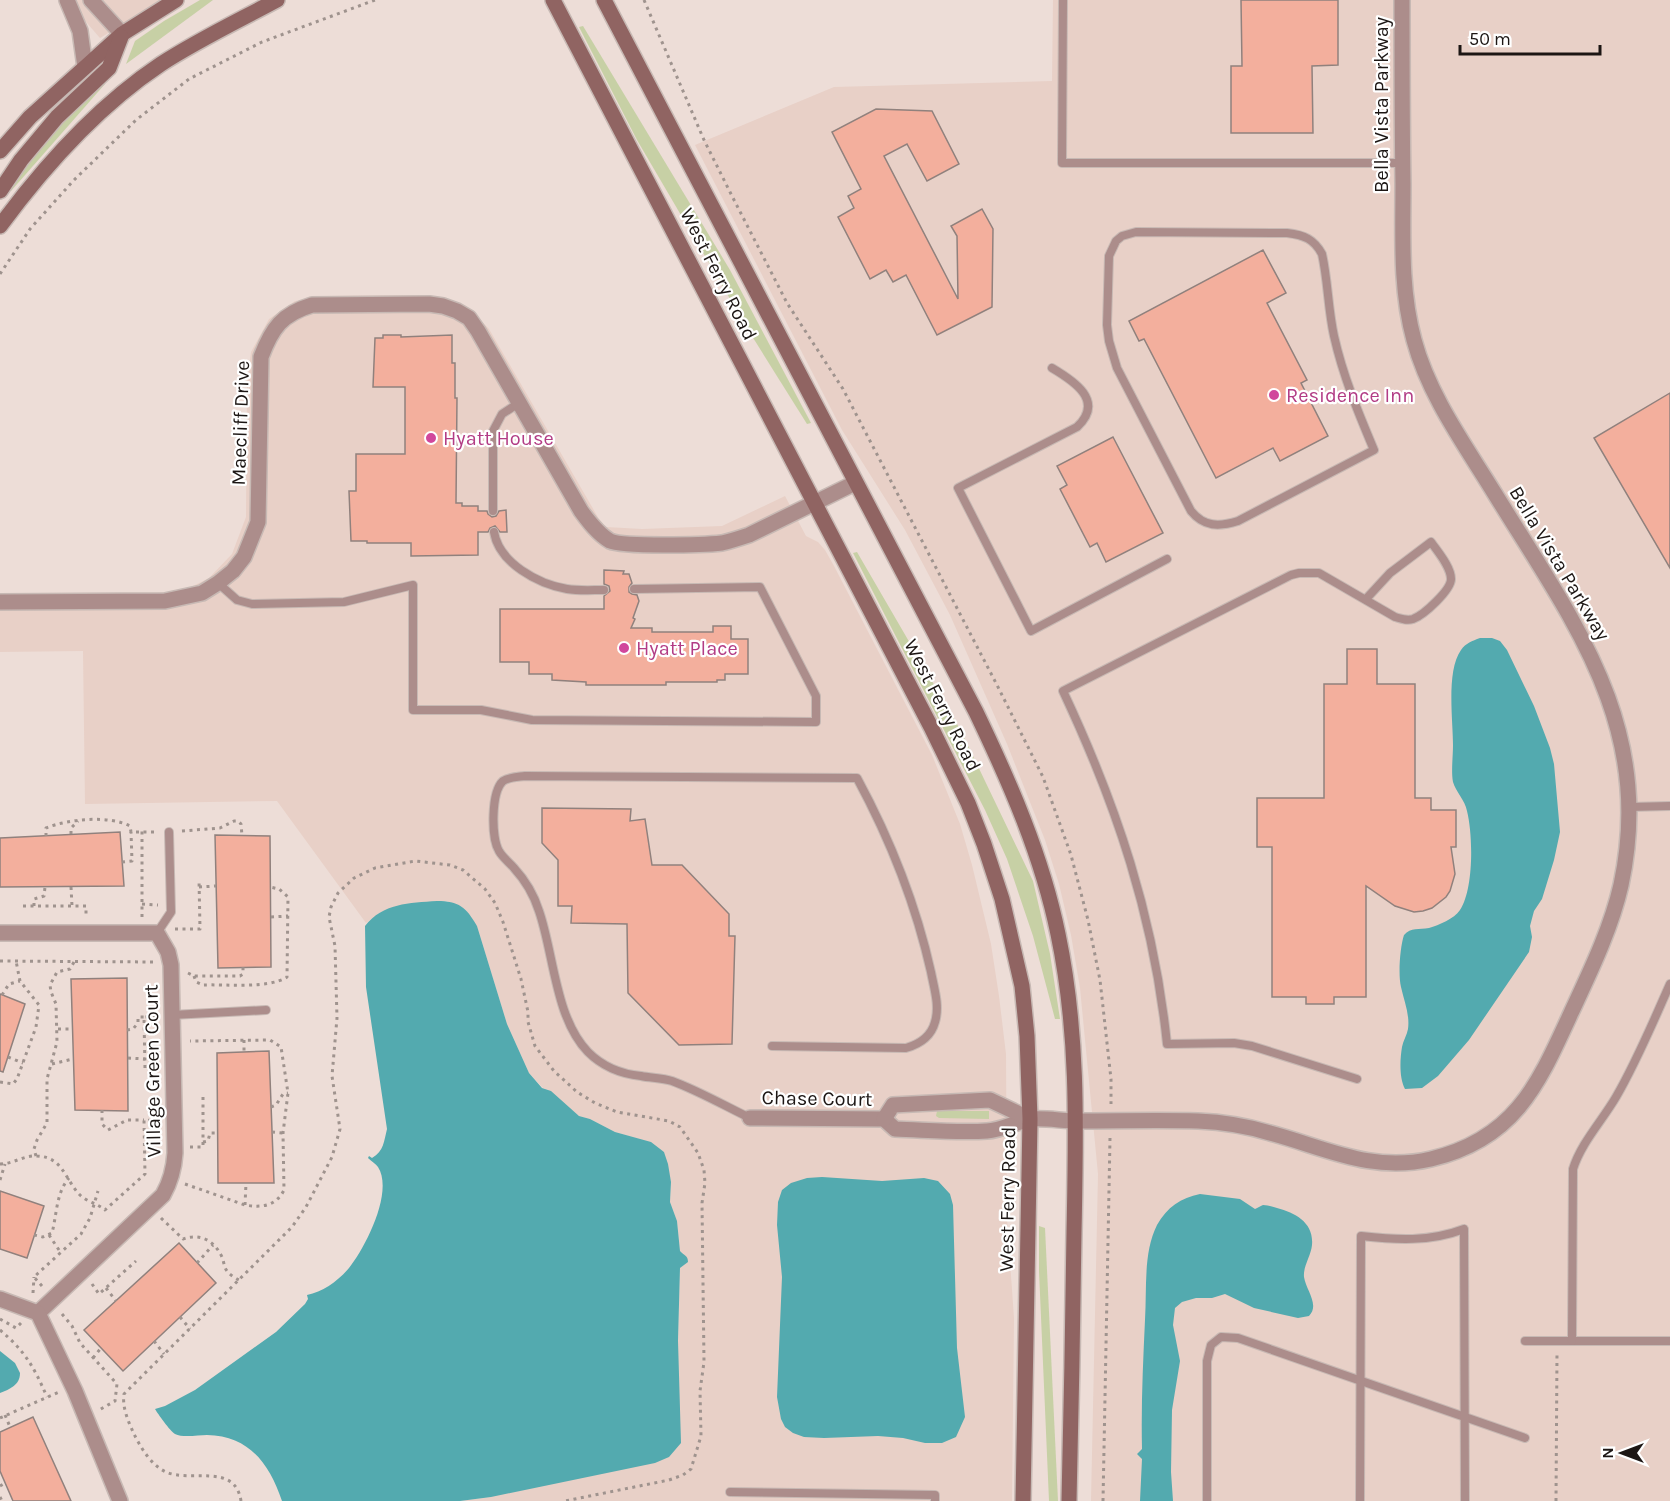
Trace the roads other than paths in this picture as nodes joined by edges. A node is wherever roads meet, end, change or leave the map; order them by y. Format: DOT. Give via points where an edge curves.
graph roads {
  1 [pos="67,0"];
  2 [pos="91,0"];
  3 [pos="176,0"];
  4 [pos="278,0"];
  5 [pos="553,0"];
  6 [pos="604,0"];
  7 [pos="1064,0"];
  8 [pos="1402,0"];
  9 [pos="122,34"];
  10 [pos="85,67"];
  11 [pos="0,151"];
  12 [pos="1403,163"];
  13 [pos="0,191"];
  14 [pos="0,226"];
  15 [pos="1052,368"];
  16 [pos="519,403"];
  17 [pos="1374,450"];
  18 [pos="855,483"];
  19 [pos="815,503"];
  20 [pos="493,511"];
  21 [pos="494,532"];
  22 [pos="1167,559"];
  23 [pos="218,583"];
  24 [pos="634,589"];
  25 [pos="604,590"];
  26 [pos="1366,599"];
  27 [pos="0,602"];
  28 [pos="1670,806"];
  29 [pos="1629,807"];
  30 [pos="170,832"];
  31 [pos="0,933"];
  32 [pos="157,933"];
  33 [pos="1670,984"];
  34 [pos="266,1010"];
  35 [pos="167,1015"];
  36 [pos="772,1046"];
  37 [pos="1357,1079"];
  38 [pos="750,1118"];
  39 [pos="884,1119"];
  40 [pos="1030,1119"];
  41 [pos="1077,1121"];
  42 [pos="0,1299"];
  43 [pos="38,1313"];
  44 [pos="1525,1341"];
  45 [pos="1572,1341"];
  46 [pos="1670,1341"];
  47 [pos="1360,1381"];
  48 [pos="1464,1416"];
  49 [pos="1525,1438"];
  50 [pos="730,1492"];
  51 [pos="120,1501"];
  52 [pos="935,1501"];
  53 [pos="1023,1501"];
  54 [pos="1069,1501"];
  55 [pos="1207,1501"];
  56 [pos="1360,1501"];
  57 [pos="1465,1501"];
  1 -- 10 [label="street" via="80,31"];
  2 -- 9 [label="street"];
  3 -- 9 [label="main road"];
  4 -- 14 [label="main road" via="193,45 122,94 46,168"];
  5 -- 19 [label="main road, West Ferry Road"];
  6 -- 18 [label="main road, West Ferry Road"];
  7 -- 12 [label="lane" via="1062,163"];
  8 -- 12 [label="street, Bella Vista Parkway"];
  9 -- 10 [label="main road"];
  9 -- 13 [label="main road" via="109,68 57,117"];
  10 -- 11 [label="main road" via="30,117"];
  12 -- 29 [label="street, Bella Vista Parkway" via="1404,280 1414,341 1435,394 1582,636 1604,684 1621,737"];
  15 -- 22 [label="lane" via="1076,383 1084,394 1087,410 1082,422 958,488 1031,631"];
  16 -- 19 [label="street, Maecliff Drive" via="581,511 612,542 719,543 748,535"];
  16 -- 20 [label="lane" via="502,414 493,431"];
  16 -- 23 [label="street, Maecliff Drive" via="478,331 469,318 457,311 429,304 327,304 284,317 261,357 258,522 244,557"];
  17 -- 17 [label="lane" via="1341,362 1322,254 1309,238 1287,233 1136,232 1116,241 1109,256 1107,325 1112,355 1196,517 1217,526 1238,521"];
  18 -- 19 [label="street, Maecliff Drive"];
  18 -- 41 [label="main road, West Ferry Road" via="976,712 1025,824 1058,932 1075,1058"];
  19 -- 40 [label="main road, West Ferry Road" via="945,753 984,844 1002,899 1022,986"];
  21 -- 25 [label="lane" via="496,542 509,558 540,580 567,589"];
  23 -- 24 [label="lane" via="237,600 252,604 344,602 413,585 413,710 481,710 532,720 816,722 816,696 760,586"];
  23 -- 27 [label="street, Maecliff Drive" via="201,593 165,601"];
  26 -- 26 [label="lane" via="1395,617 1415,618 1448,590 1450,573 1431,542 1389,573"];
  26 -- 37 [label="lane" via="1320,573 1291,575 1063,691 1097,766 1131,861 1156,969 1167,1044 1252,1046"];
  28 -- 29 [label="lane"];
  29 -- 41 [label="street, Bella Vista Parkway" via="1626,858 1612,917 1566,1024 1516,1112 1469,1146 1427,1160 1396,1164 1352,1159 1274,1133 1236,1125 1200,1121"];
  30 -- 32 [label="lane" via="171,912"];
  31 -- 32 [label="street"];
  32 -- 35 [label="street, Village Green Court" via="171,965"];
  33 -- 45 [label="lane" via="1625,1081 1573,1169"];
  34 -- 35 [label="lane"];
  35 -- 43 [label="street, Village Green Court" via="175,1153 169,1185"];
  36 -- 38 [label="lane" via="906,1048 922,1042 935,1022 935,992 917,920 887,839 857,778 525,776 502,783 496,797 493,827 496,844 534,899 563,1005 581,1043 616,1070 673,1082"];
  38 -- 39 [label="street, Chase Court"];
  39 -- 40 [label="street, Chase Court" via="895,1129 992,1131"];
  39 -- 40 [label="street, Chase Court" via="893,1105 990,1100"];
  40 -- 41 [label="street, Chase Court"];
  40 -- 53 [label="main road, West Ferry Road"];
  41 -- 54 [label="main road, West Ferry Road"];
  42 -- 43 [label="street"];
  43 -- 51 [label="street"];
  44 -- 45 [label="lane"];
  45 -- 46 [label="lane"];
  47 -- 48 [label="lane"];
  47 -- 48 [label="lane" via="1361,1236 1412,1239 1464,1229"];
  47 -- 55 [label="lane" via="1238,1338 1216,1340 1207,1361"];
  47 -- 56 [label="lane"];
  48 -- 49 [label="lane"];
  48 -- 57 [label="lane"];
  50 -- 52 [label="lane" via="935,1495"];
}
